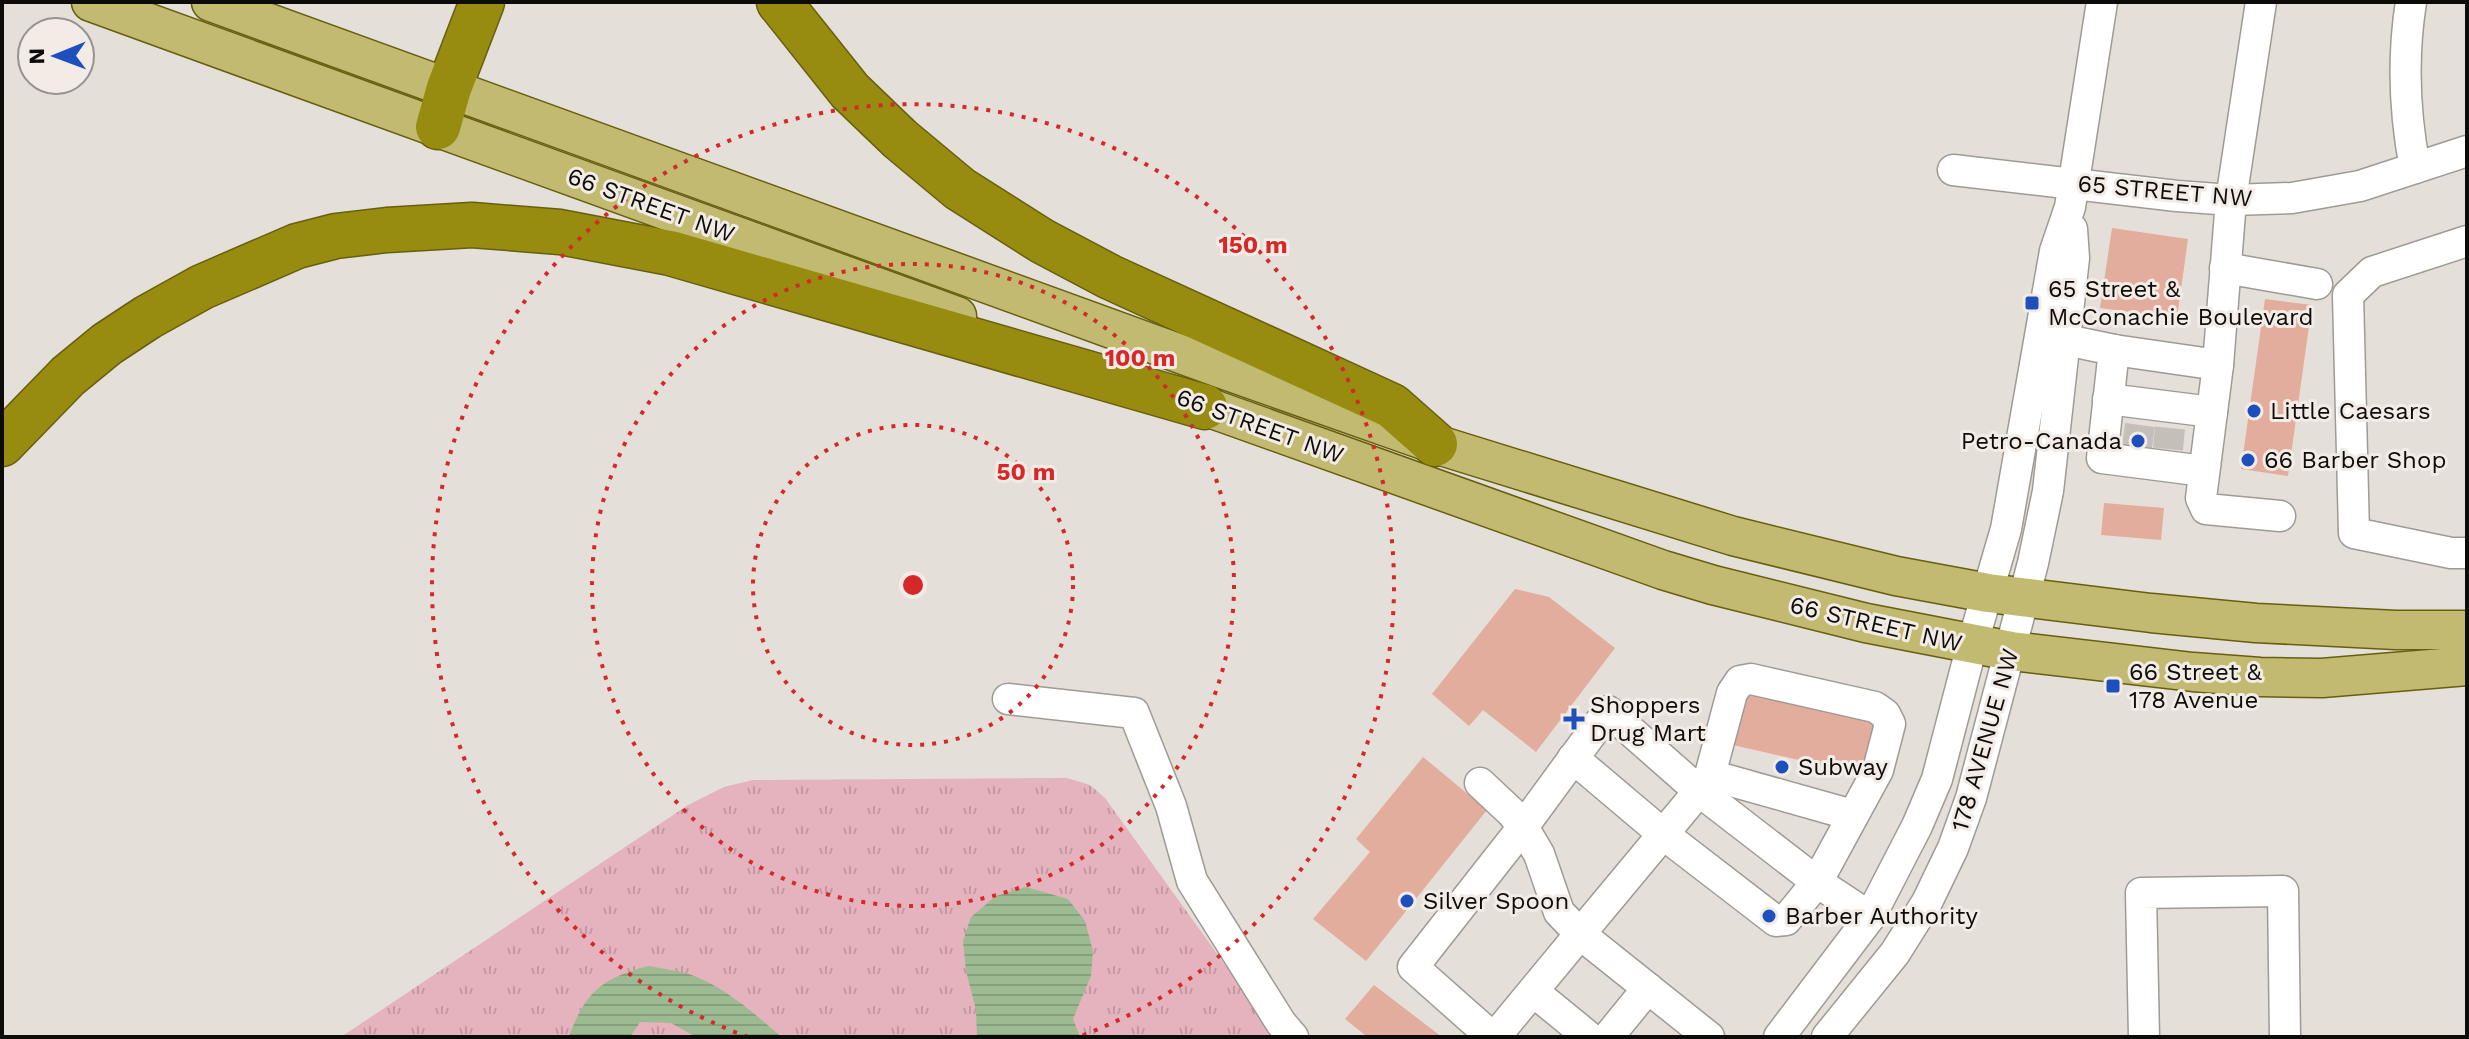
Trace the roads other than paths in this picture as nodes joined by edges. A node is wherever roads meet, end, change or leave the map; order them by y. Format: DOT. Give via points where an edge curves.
graph roads {
  1 [pos="91,2"];
  2 [pos="211,2"];
  3 [pos="482,2"];
  4 [pos="779,2"];
  5 [pos="2102,2"];
  6 [pos="2261,2"];
  7 [pos="2411,2"];
  8 [pos="444,108"];
  9 [pos="2467,151"];
  10 [pos="2415,168"];
  11 [pos="1953,170"];
  12 [pos="2072,195"];
  13 [pos="2231,200"];
  14 [pos="2467,241"];
  15 [pos="2225,268"];
  16 [pos="2317,284"];
  17 [pos="2066,340"];
  18 [pos="2114,350"];
  19 [pos="2218,365"];
  20 [pos="2108,399"];
  21 [pos="1205,407"];
  22 [pos="2212,412"];
  23 [pos="2139,434"];
  24 [pos="2169,438"];
  25 [pos="2,444"];
  26 [pos="1435,444"];
  27 [pos="2204,471"];
  28 [pos="2280,516"];
  29 [pos="2467,553"];
  30 [pos="1998,622"];
  31 [pos="2467,630"];
  32 [pos="2467,666"];
  33 [pos="1008,699"];
  34 [pos="1573,758"];
  35 [pos="1480,783"];
  36 [pos="1704,783"];
  37 [pos="1852,815"];
  38 [pos="1523,827"];
  39 [pos="1663,834"];
  40 [pos="1817,882"];
  41 [pos="1870,917"];
  42 [pos="1580,934"];
  43 [pos="1648,988"];
  44 [pos="1534,992"];
  45 [pos="1579,1034"];
  46 [pos="1293,1037"];
  47 [pos="1494,1037"];
  48 [pos="1608,1037"];
  49 [pos="1709,1037"];
  50 [pos="1779,1037"];
  51 [pos="1827,1037"];
  52 [pos="2144,1037"];
  53 [pos="2285,1037"];
  1 -- 8 [label="main road, 66 STREET NW"];
  2 -- 8 [label="main road, 66 STREET NW"];
  3 -- 8 [label="highway"];
  4 -- 26 [label="highway" via="850,91 960,189 1110,277 1392,406"];
  5 -- 12 [label="street"];
  6 -- 13 [label="street"];
  7 -- 10 [label="street" via="2404,93"];
  8 -- 21 [label="main road, 66 STREET NW"];
  8 -- 26 [label="main road, 66 STREET NW"];
  9 -- 10 [label="street, 65 STREET NW"];
  10 -- 13 [label="street, 65 STREET NW" via="2327,193"];
  11 -- 12 [label="street, 65 STREET NW"];
  12 -- 13 [label="street, 65 STREET NW"];
  12 -- 17 [label="street" via="2074,258"];
  12 -- 30 [label="street" via="2055,251 2006,529"];
  13 -- 15 [label="street"];
  14 -- 29 [label="street" via="2372,272 2348,295 2354,533"];
  15 -- 16 [label="street"];
  15 -- 19 [label="street"];
  17 -- 18 [label="street"];
  17 -- 30 [label="street" via="2048,491"];
  18 -- 19 [label="street"];
  18 -- 20 [label="street"];
  19 -- 22 [label="street"];
  20 -- 23 [label="street"];
  20 -- 23 [label="street" via="2102,458"];
  21 -- 25 [label="highway" via="670,253 560,232 472,225 336,236 297,246 202,287 107,344"];
  21 -- 30 [label="main road, 66 STREET NW" via="1713,585 1866,623"];
  22 -- 24 [label="street"];
  22 -- 27 [label="street"];
  23 -- 24 [label="street"];
  23 -- 24 [label="street"];
  24 -- 27 [label="street"];
  26 -- 30 [label="main road, 66 STREET NW" via="1785,550 1896,576"];
  27 -- 28 [label="street" via="2201,498 2206,509"];
  30 -- 31 [label="main road, 66 STREET NW" via="2196,617 2330,628"];
  30 -- 32 [label="main road, 66 STREET NW" via="2193,672 2322,678"];
  30 -- 41 [label="street, 178 AVENUE NW" via="1912,837"];
  30 -- 51 [label="street, 178 AVENUE NW" via="1971,798 1953,848 1895,953"];
  33 -- 46 [label="street" via="1134,713 1171,806 1192,881"];
  34 -- 36 [label="street" via="1608,711"];
  34 -- 38 [label="street"];
  34 -- 39 [label="street"];
  35 -- 38 [label="street"];
  36 -- 37 [label="street"];
  36 -- 37 [label="street" via="1732,693 1740,681 1751,679 1875,707 1885,714 1890,724 1878,770"];
  36 -- 39 [label="street"];
  36 -- 40 [label="street"];
  37 -- 40 [label="street"];
  38 -- 42 [label="street" via="1539,854 1559,912"];
  38 -- 47 [label="street" via="1413,967"];
  39 -- 40 [label="street" via="1776,921 1786,920"];
  39 -- 42 [label="street"];
  40 -- 41 [label="street"];
  41 -- 50 [label="street, 178 AVENUE NW"];
  42 -- 43 [label="street"];
  42 -- 44 [label="street"];
  43 -- 48 [label="street"];
  43 -- 49 [label="street"];
  44 -- 45 [label="street"];
  44 -- 47 [label="street"];
  52 -- 53 [label="street" via="2141,893 2283,891"];
}
